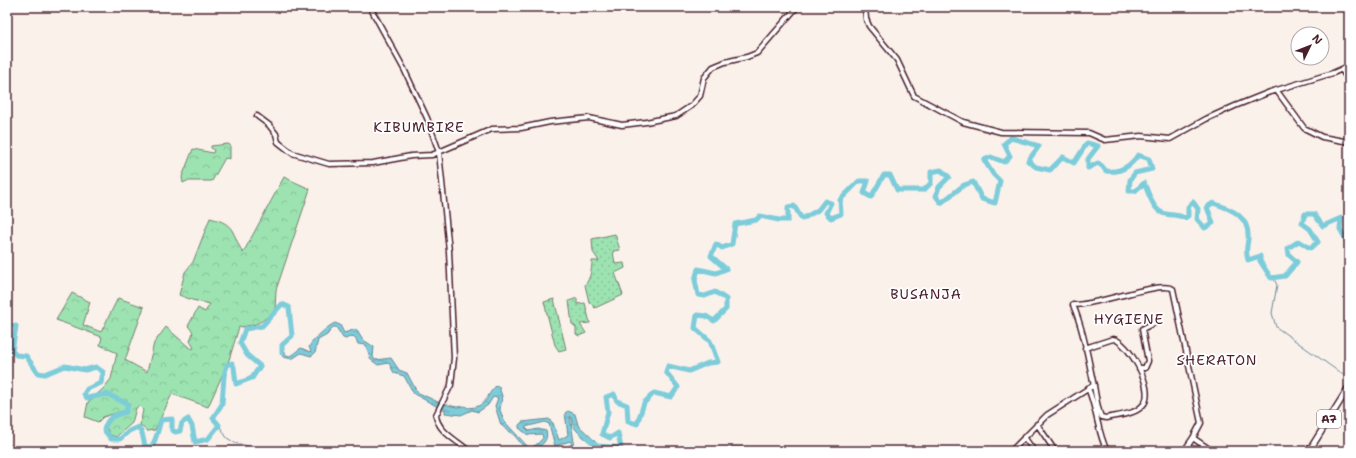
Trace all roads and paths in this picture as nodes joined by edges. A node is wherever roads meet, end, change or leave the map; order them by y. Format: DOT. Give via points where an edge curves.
graph roads {
  1 [pos="370,7"];
  2 [pos="797,7"];
  3 [pos="864,7"];
  4 [pos="1349,66"];
  5 [pos="1342,70"];
  6 [pos="1349,81"];
  7 [pos="1278,91"];
  8 [pos="257,116"];
  9 [pos="1349,142"];
  10 [pos="439,152"];
  11 [pos="1154,323"];
  12 [pos="1085,348"];
  13 [pos="1138,368"];
  14 [pos="1094,385"];
  15 [pos="1349,387"];
  16 [pos="1088,388"];
  17 [pos="1037,424"];
  18 [pos="1024,437"];
  19 [pos="1193,438"];
  20 [pos="7,447"];
  21 [pos="12,451"];
  22 [pos="470,451"];
  23 [pos="1010,451"];
  24 [pos="1034,451"];
  25 [pos="1055,451"];
  26 [pos="1107,451"];
  27 [pos="1184,451"];
  28 [pos="1212,451"];
  29 [pos="1309,451"];
  1 -- 10 [label="street" via="404,69 429,123"];
  2 -- 10 [label="street" via="757,52 714,67 704,78 702,93 698,100 676,116 625,125 589,118 521,128 492,129"];
  3 -- 7 [label="street" via="869,26 897,60 914,96 963,122 997,131 1089,134 1105,140 1141,136 1170,139 1206,119"];
  4 -- 5 [label="street"];
  5 -- 6 [label="street"];
  5 -- 7 [label="street"];
  7 -- 9 [label="street" via="1304,128 1322,137"];
  8 -- 10 [label="street" via="268,125 278,142 288,150 325,163 373,163"];
  10 -- 22 [label="street" via="449,251 454,358 452,380 436,415 439,425"];
  11 -- 13 [label="street" via="1142,329 1148,361 1145,368"];
  12 -- 13 [label="street" via="1116,339"];
  12 -- 14 [label="street"];
  12 -- 19 [label="street" via="1083,329 1073,306 1101,302 1156,287 1167,286 1173,290 1201,423"];
  13 -- 14 [label="street" via="1148,393 1145,403 1136,411 1103,418 1099,411"];
  14 -- 16 [label="street"];
  15 -- 29 [label="main road, A7"];
  16 -- 17 [label="street" via="1050,412"];
  16 -- 26 [label="street" via="1094,402 1100,435"];
  17 -- 18 [label="street"];
  17 -- 25 [label="street"];
  18 -- 23 [label="street"];
  18 -- 24 [label="street"];
  19 -- 27 [label="street"];
  19 -- 28 [label="street"];
  20 -- 21 [label="street"];
}
